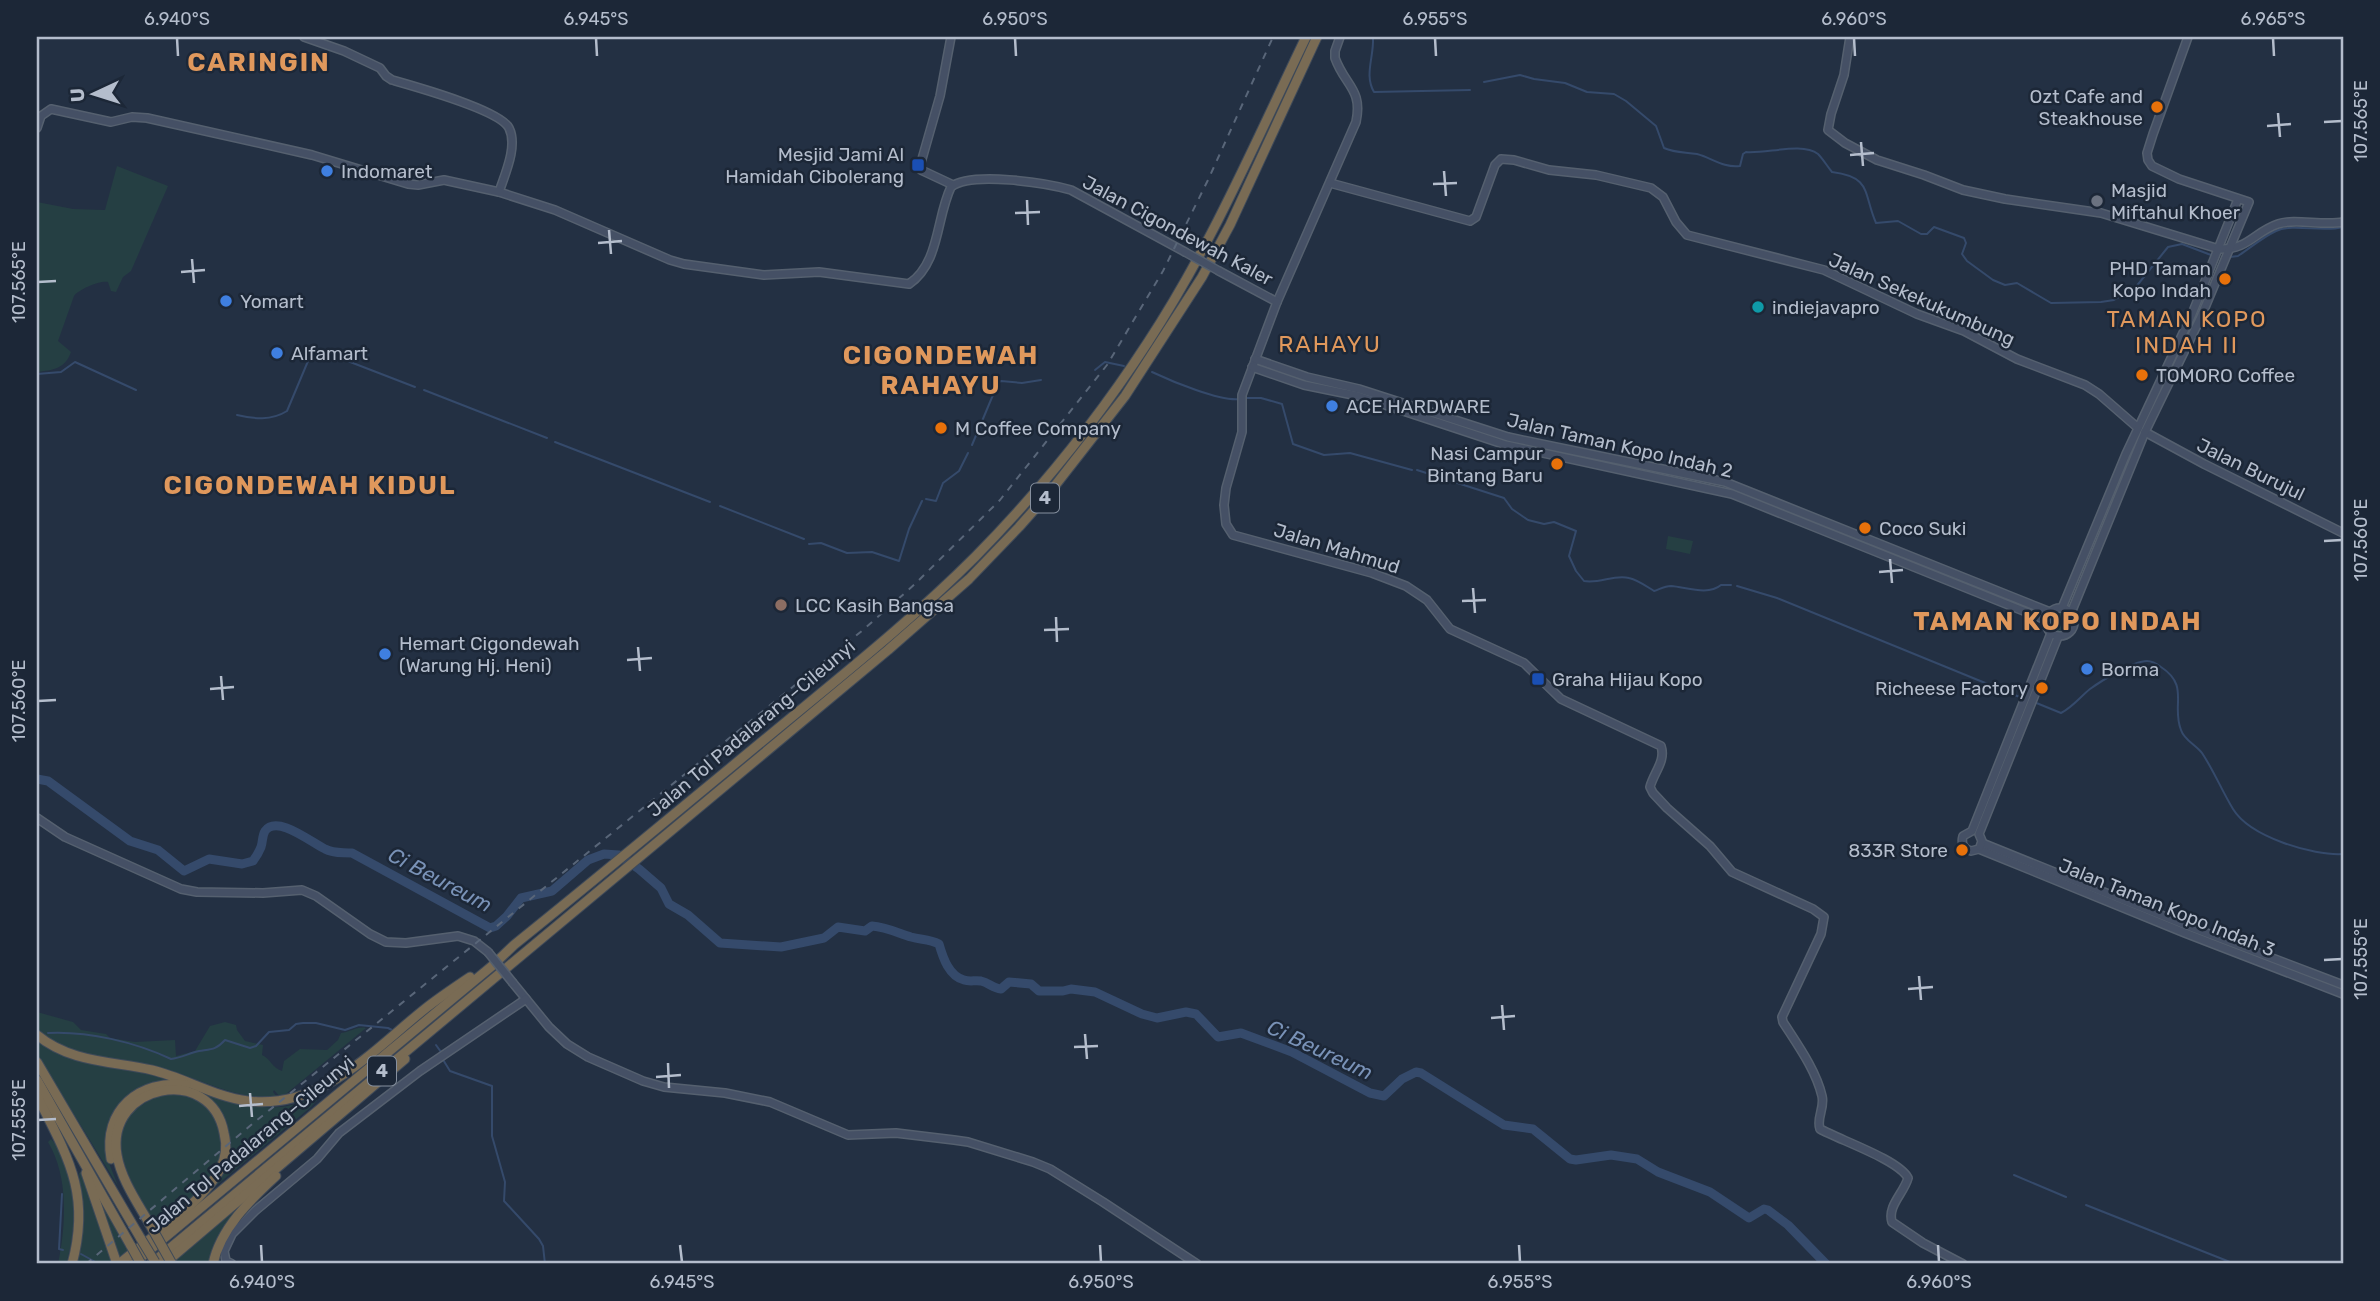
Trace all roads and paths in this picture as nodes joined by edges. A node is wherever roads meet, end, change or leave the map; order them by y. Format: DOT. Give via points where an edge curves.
graph roads {
  1 [pos="304,37"];
  2 [pos="951,37"];
  3 [pos="1306,37"];
  4 [pos="1317,37"];
  5 [pos="1340,37"];
  6 [pos="1850,37"];
  7 [pos="2188,37"];
  8 [pos="37,128"];
  9 [pos="1331,183"];
  10 [pos="953,185"];
  11 [pos="499,192"];
  12 [pos="2238,199"];
  13 [pos="2343,222"];
  14 [pos="2217,254"];
  15 [pos="2227,255"];
  16 [pos="1278,302"];
  17 [pos="1253,363"];
  18 [pos="2142,430"];
  19 [pos="2343,533"];
  20 [pos="2062,608"];
  21 [pos="2071,613"];
  22 [pos="2048,616"];
  23 [pos="2054,635"];
  24 [pos="37,818"];
  25 [pos="1976,833"];
  26 [pos="1980,846"];
  27 [pos="514,945"];
  28 [pos="2343,985"];
  29 [pos="2343,994"];
  30 [pos="468,999"];
  31 [pos="526,999"];
  32 [pos="37,1035"];
  33 [pos="37,1062"];
  34 [pos="37,1080"];
  35 [pos="212,1091"];
  36 [pos="37,1096"];
  37 [pos="343,1113"];
  38 [pos="65,1119"];
  39 [pos="146,1224"];
  40 [pos="72,1264"];
  41 [pos="118,1264"];
  42 [pos="133,1264"];
  43 [pos="141,1264"];
  44 [pos="158,1264"];
  45 [pos="172,1264"];
  46 [pos="213,1264"];
  47 [pos="232,1264"];
  48 [pos="1197,1264"];
  49 [pos="1963,1264"];
  1 -- 11 [label="street" via="380,68 392,80 442,94 505,122 511,149"];
  2 -- 10 [label="street" via="920,166"];
  3 -- 27 [label="highway, Jalan Tol Padalarang–Cileunyi / 4" via="1187,279 1139,355 1041,485 924,605"];
  4 -- 30 [label="highway, Jalan Tol Padalarang–Cileunyi / 4" via="1202,277 1125,396 1050,492 951,595"];
  5 -- 9 [label="street, Jalan Mahmud" via="1335,58 1359,107"];
  6 -- 14 [label="street" via="1828,126 1830,133 1845,142 1877,160 1963,190 2101,213"];
  7 -- 12 [label="street" via="2147,157 2152,166 2170,175"];
  8 -- 11 [label="street" via="41,116 51,109 111,122 140,117 312,155 408,184 444,180"];
  9 -- 16 [label="street, Jalan Mahmud"];
  9 -- 18 [label="street, Jalan Sekekukumbung" via="1469,221 1476,217 1501,159 1651,188 1663,197 1687,235 1824,270 2017,359 2085,385"];
  10 -- 11 [label="street" via="929,260 921,274 907,284 819,272 764,275 684,264 555,209"];
  10 -- 16 [label="street, Jalan Cigondewah Kaler, bridge" via="979,180 1053,184"];
  12 -- 14 [label="street"];
  12 -- 15 [label="street" via="2249,202"];
  13 -- 15 [label="street" via="2277,224"];
  14 -- 15 [label="street"];
  14 -- 18 [label="street"];
  15 -- 18 [label="street" via="2198,325"];
  16 -- 17 [label="street, Jalan Mahmud"];
  17 -- 22 [label="street, Jalan Taman Kopo Indah 2" via="1443,420 1506,445 1732,494"];
  17 -- 49 [label="street, Jalan Mahmud" via="1241,399 1242,432 1225,495 1230,532 1406,586 1427,600 1447,627 1524,663 1561,699 1658,743 1663,756 1650,787 1667,808 1734,874 1824,915 1821,934 1782,1017 1822,1093 1819,1126 1905,1172 1908,1178 1891,1211 1892,1222"];
  18 -- 19 [label="street, Jalan Burujul"];
  18 -- 20 [label="street"];
  18 -- 21 [label="street"];
  20 -- 21 [label="street"];
  20 -- 22 [label="street"];
  21 -- 23 [label="street" via="2071,631"];
  22 -- 23 [label="street" via="2047,627"];
  23 -- 25 [label="street"];
  24 -- 31 [label="street, bridge" via="65,837 181,889 302,890 386,942 458,936 474,941"];
  25 -- 26 [label="street"];
  25 -- 26 [label="street" via="1963,836 1962,845 1969,851"];
  26 -- 28 [label="street, Jalan Taman Kopo Indah 3"];
  26 -- 29 [label="street, Jalan Taman Kopo Indah 3"];
  27 -- 35 [label="highway" via="324,1087 295,1098 264,1102"];
  27 -- 42 [label="highway, Jalan Tol Padalarang–Cileunyi / 4"];
  30 -- 37 [label="highway"];
  30 -- 44 [label="highway, Jalan Tol Padalarang–Cileunyi / 4"];
  31 -- 47 [label="street" via="339,1133 232,1234 224,1257"];
  31 -- 48 [label="street" via="567,1044 651,1084 762,1100 848,1135 896,1133 968,1142 1033,1162"];
  32 -- 35 [label="highway" via="75,1056 153,1070"];
  33 -- 38 [label="highway"];
  34 -- 38 [label="highway"];
  35 -- 39 [label="highway" via="176,1083 156,1085 131,1098 116,1117 110,1141 112,1163"];
  36 -- 40 [label="highway" via="77,1188 79,1226"];
  37 -- 44 [label="highway"];
  37 -- 46 [label="highway" via="242,1212 220,1241"];
  38 -- 41 [label="highway"];
  38 -- 43 [label="highway, bridge"];
  38 -- 44 [label="highway, bridge"];
  39 -- 41 [label="highway" via="118,1161 119,1127 127,1112 145,1096 167,1090 189,1092 207,1102 221,1121 226,1145 221,1168 198,1197"];
  39 -- 44 [label="highway"];
  39 -- 45 [label="highway, bridge"];
}
